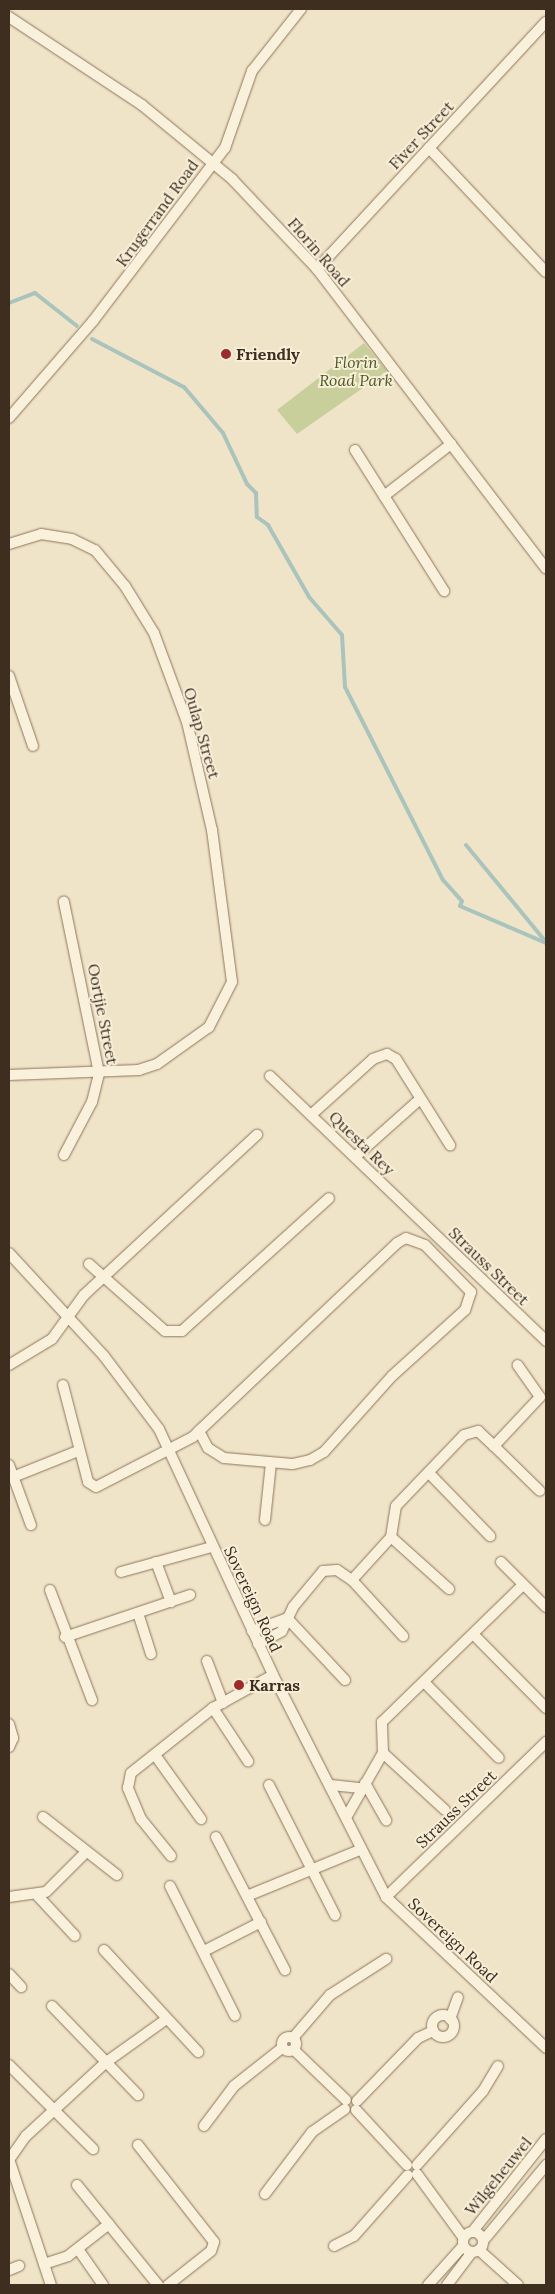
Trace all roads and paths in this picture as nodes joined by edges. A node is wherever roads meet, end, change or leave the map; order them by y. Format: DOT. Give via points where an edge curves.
graph roads {
  1 [pos="301,9"];
  2 [pos="9,18"];
  3 [pos="546,22"];
  4 [pos="539,30"];
  5 [pos="546,38"];
  6 [pos="429,148"];
  7 [pos="214,162"];
  8 [pos="317,269"];
  9 [pos="546,272"];
  10 [pos="9,418"];
  11 [pos="451,444"];
  12 [pos="355,450"];
  13 [pos="384,496"];
  14 [pos="9,544"];
  15 [pos="546,569"];
  16 [pos="444,591"];
  17 [pos="9,676"];
  18 [pos="33,746"];
  19 [pos="64,902"];
  20 [pos="99,1073"];
  21 [pos="9,1076"];
  22 [pos="270,1076"];
  23 [pos="419,1100"];
  24 [pos="311,1115"];
  25 [pos="257,1135"];
  26 [pos="450,1145"];
  27 [pos="64,1155"];
  28 [pos="355,1157"];
  29 [pos="329,1198"];
  30 [pos="434,1233"];
  31 [pos="9,1253"];
  32 [pos="90,1264"];
  33 [pos="104,1278"];
  34 [pos="68,1319"];
  35 [pos="546,1340"];
  36 [pos="518,1365"];
  37 [pos="9,1366"];
  38 [pos="63,1385"];
  39 [pos="543,1399"];
  40 [pos="199,1431"];
  41 [pos="494,1446"];
  42 [pos="78,1451"];
  43 [pos="169,1451"];
  44 [pos="272,1463"];
  45 [pos="9,1465"];
  46 [pos="429,1473"];
  47 [pos="13,1476"];
  48 [pos="540,1491"];
  49 [pos="264,1520"];
  50 [pos="32,1525"];
  51 [pos="490,1536"];
  52 [pos="391,1537"];
  53 [pos="212,1546"];
  54 [pos="156,1562"];
  55 [pos="501,1562"];
  56 [pos="121,1572"];
  57 [pos="352,1580"];
  58 [pos="523,1585"];
  59 [pos="449,1588"];
  60 [pos="50,1590"];
  61 [pos="190,1595"];
  62 [pos="171,1602"];
  63 [pos="546,1607"];
  64 [pos="138,1613"];
  65 [pos="286,1618"];
  66 [pos="252,1631"];
  67 [pos="474,1634"];
  68 [pos="65,1636"];
  69 [pos="403,1636"];
  70 [pos="258,1644"];
  71 [pos="151,1654"];
  72 [pos="207,1661"];
  73 [pos="273,1676"];
  74 [pos="345,1680"];
  75 [pos="425,1683"];
  76 [pos="92,1700"];
  77 [pos="223,1703"];
  78 [pos="213,1708"];
  79 [pos="546,1708"];
  80 [pos="9,1724"];
  81 [pos="546,1742"];
  82 [pos="9,1747"];
  83 [pos="383,1753"];
  84 [pos="155,1755"];
  85 [pos="499,1758"];
  86 [pos="248,1761"];
  87 [pos="269,1785"];
  88 [pos="330,1785"];
  89 [pos="363,1785"];
  90 [pos="444,1810"];
  91 [pos="347,1816"];
  92 [pos="43,1817"];
  93 [pos="200,1819"];
  94 [pos="386,1820"];
  95 [pos="216,1836"];
  96 [pos="360,1850"];
  97 [pos="85,1853"];
  98 [pos="170,1856"];
  99 [pos="312,1870"];
  100 [pos="117,1875"];
  101 [pos="170,1886"];
  102 [pos="36,1894"];
  103 [pos="247,1896"];
  104 [pos="9,1897"];
  105 [pos="386,1897"];
  106 [pos="335,1915"];
  107 [pos="261,1922"];
  108 [pos="75,1936"];
  109 [pos="104,1950"];
  110 [pos="204,1951"];
  111 [pos="386,1959"];
  112 [pos="285,1970"];
  113 [pos="9,1974"];
  114 [pos="21,1987"];
  115 [pos="458,1997"];
  116 [pos="52,2006"];
  117 [pos="235,2016"];
  118 [pos="450,2018"];
  119 [pos="165,2020"];
  120 [pos="433,2031"];
  121 [pos="293,2038"];
  122 [pos="282,2048"];
  123 [pos="546,2048"];
  124 [pos="294,2050"];
  125 [pos="198,2052"];
  126 [pos="105,2063"];
  127 [pos="9,2065"];
  128 [pos="498,2066"];
  129 [pos="138,2095"];
  130 [pos="345,2104"];
  131 [pos="357,2106"];
  132 [pos="53,2111"];
  133 [pos="204,2126"];
  134 [pos="546,2139"];
  135 [pos="138,2145"];
  136 [pos="93,2149"];
  137 [pos="9,2159"];
  138 [pos="546,2165"];
  139 [pos="412,2170"];
  140 [pos="77,2185"];
  141 [pos="265,2194"];
  142 [pos="108,2224"];
  143 [pos="472,2245"];
  144 [pos="334,2246"];
  145 [pos="78,2249"];
  146 [pos="44,2264"];
  147 [pos="51,2285"];
  148 [pos="103,2285"];
  149 [pos="158,2285"];
  150 [pos="168,2285"];
  151 [pos="428,2285"];
  152 [pos="448,2285"];
  153 [pos="518,2285"];
  1 -- 7 [label="street, Krugerrand Road" via="252,71 225,148"];
  2 -- 7 [label="street, Florin Road" via="142,105"];
  3 -- 4 [label="street, Fiver Street"];
  4 -- 5 [label="street"];
  4 -- 6 [label="street, Fiver Street"];
  6 -- 8 [label="street, Fiver Street"];
  6 -- 9 [label="street"];
  7 -- 8 [label="street, Florin Road"];
  7 -- 10 [label="street, Krugerrand Road" via="88,328"];
  8 -- 11 [label="street, Florin Road"];
  11 -- 13 [label="street"];
  11 -- 15 [label="street, Florin Road"];
  12 -- 13 [label="street"];
  13 -- 16 [label="street"];
  14 -- 20 [label="street, Oulap Street" via="41,534 72,539 95,550 125,586 154,633 187,722 212,830 232,959 232,982 226,1000 209,1027 157,1064"];
  17 -- 18 [label="street"];
  19 -- 20 [label="street, Oortjie Street"];
  20 -- 21 [label="street, Oulap Street"];
  20 -- 27 [label="street, Oortjie Street" via="92,1102"];
  22 -- 24 [label="street, Questa Rey"];
  23 -- 24 [label="street" via="396,1059 386,1054 373,1059"];
  23 -- 26 [label="street"];
  23 -- 28 [label="street"];
  24 -- 28 [label="street, Questa Rey"];
  25 -- 33 [label="street"];
  28 -- 30 [label="street, Questa Rey"];
  29 -- 33 [label="street" via="182,1331 166,1330 137,1301"];
  30 -- 35 [label="street, Strauss Street"];
  31 -- 34 [label="street, Sovereign Road"];
  32 -- 33 [label="street"];
  33 -- 34 [label="street" via="84,1295"];
  34 -- 37 [label="street" via="38,1351"];
  34 -- 43 [label="street, Sovereign Road" via="138,1397"];
  36 -- 39 [label="street"];
  38 -- 42 [label="street"];
  39 -- 41 [label="street"];
  40 -- 43 [label="street"];
  40 -- 44 [label="street" via="214,1454"];
  40 -- 44 [label="street" via="397,1243 416,1238 471,1292 471,1302 392,1376 324,1452 310,1460"];
  41 -- 46 [label="street" via="484,1434 472,1430"];
  41 -- 48 [label="street"];
  42 -- 43 [label="street" via="92,1487"];
  42 -- 47 [label="street"];
  43 -- 53 [label="street, Sovereign Road"];
  44 -- 49 [label="street"];
  45 -- 47 [label="street"];
  46 -- 51 [label="street"];
  46 -- 52 [label="street" via="392,1511"];
  47 -- 50 [label="street"];
  52 -- 57 [label="street"];
  52 -- 59 [label="street"];
  53 -- 54 [label="street"];
  53 -- 66 [label="street, Sovereign Road"];
  54 -- 56 [label="street"];
  54 -- 62 [label="street"];
  55 -- 58 [label="street"];
  57 -- 65 [label="street" via="337,1570 323,1571"];
  57 -- 69 [label="street"];
  58 -- 63 [label="street"];
  58 -- 67 [label="street"];
  60 -- 68 [label="street"];
  61 -- 62 [label="street"];
  62 -- 64 [label="street"];
  64 -- 68 [label="street"];
  64 -- 71 [label="street"];
  65 -- 66 [label="street"];
  65 -- 70 [label="street" via="281,1632"];
  65 -- 74 [label="street"];
  66 -- 70 [label="street, Sovereign Road"];
  67 -- 75 [label="street"];
  67 -- 79 [label="street"];
  68 -- 76 [label="street"];
  70 -- 73 [label="street, Sovereign Road"];
  72 -- 77 [label="street"];
  73 -- 77 [label="street"];
  73 -- 88 [label="street, Sovereign Road"];
  75 -- 83 [label="street" via="382,1722"];
  75 -- 85 [label="street"];
  77 -- 78 [label="street"];
  78 -- 84 [label="street"];
  78 -- 86 [label="street"];
  80 -- 82 [label="street" via="13,1738"];
  81 -- 105 [label="street, Strauss Street"];
  83 -- 89 [label="street"];
  83 -- 90 [label="street"];
  84 -- 93 [label="street"];
  84 -- 98 [label="street" via="131,1772 128,1788 141,1819"];
  87 -- 99 [label="street"];
  88 -- 89 [label="street"];
  88 -- 91 [label="street, Sovereign Road"];
  89 -- 91 [label="street"];
  89 -- 94 [label="street"];
  91 -- 96 [label="street, Sovereign Road"];
  92 -- 97 [label="street"];
  95 -- 103 [label="street"];
  96 -- 99 [label="street"];
  96 -- 105 [label="street, Sovereign Road"];
  97 -- 100 [label="street"];
  97 -- 102 [label="street" via="56,1887"];
  99 -- 103 [label="street"];
  99 -- 106 [label="street"];
  101 -- 110 [label="street"];
  102 -- 104 [label="street"];
  102 -- 108 [label="street"];
  103 -- 107 [label="street"];
  105 -- 123 [label="street, Sovereign Road"];
  107 -- 110 [label="street"];
  107 -- 112 [label="street"];
  109 -- 119 [label="street"];
  110 -- 117 [label="street"];
  111 -- 121 [label="street" via="330,1995"];
  113 -- 114 [label="street"];
  115 -- 118 [label="street"];
  116 -- 126 [label="street"];
  118 -- 120 [label="street" via="435,2019"];
  118 -- 120 [label="street" via="454,2026 447,2036"];
  119 -- 125 [label="street"];
  119 -- 126 [label="street"];
  120 -- 131 [label="street" via="418,2038"];
  121 -- 122 [label="street" via="284,2039"];
  121 -- 124 [label="street"];
  122 -- 124 [label="street"];
  122 -- 133 [label="street" via="234,2086"];
  124 -- 130 [label="street"];
  126 -- 129 [label="street"];
  126 -- 132 [label="street"];
  127 -- 132 [label="street"];
  128 -- 139 [label="street" via="483,2091"];
  130 -- 131 [label="street"];
  130 -- 141 [label="street" via="312,2132"];
  131 -- 139 [label="street"];
  132 -- 136 [label="street"];
  132 -- 137 [label="street"];
  134 -- 143 [label="street, Wilgeheuwel" via="474,2231"];
  135 -- 150 [label="street" via="214,2242 211,2251"];
  137 -- 146 [label="street"];
  138 -- 143 [label="street, Wilgeheuwel"];
  139 -- 143 [label="street"];
  139 -- 144 [label="street" via="354,2236"];
  140 -- 142 [label="street"];
  142 -- 145 [label="street"];
  142 -- 149 [label="street"];
  143 -- 151 [label="street"];
  143 -- 152 [label="street"];
  143 -- 153 [label="street"];
  145 -- 146 [label="street"];
  145 -- 148 [label="street"];
  146 -- 147 [label="street"];
}
